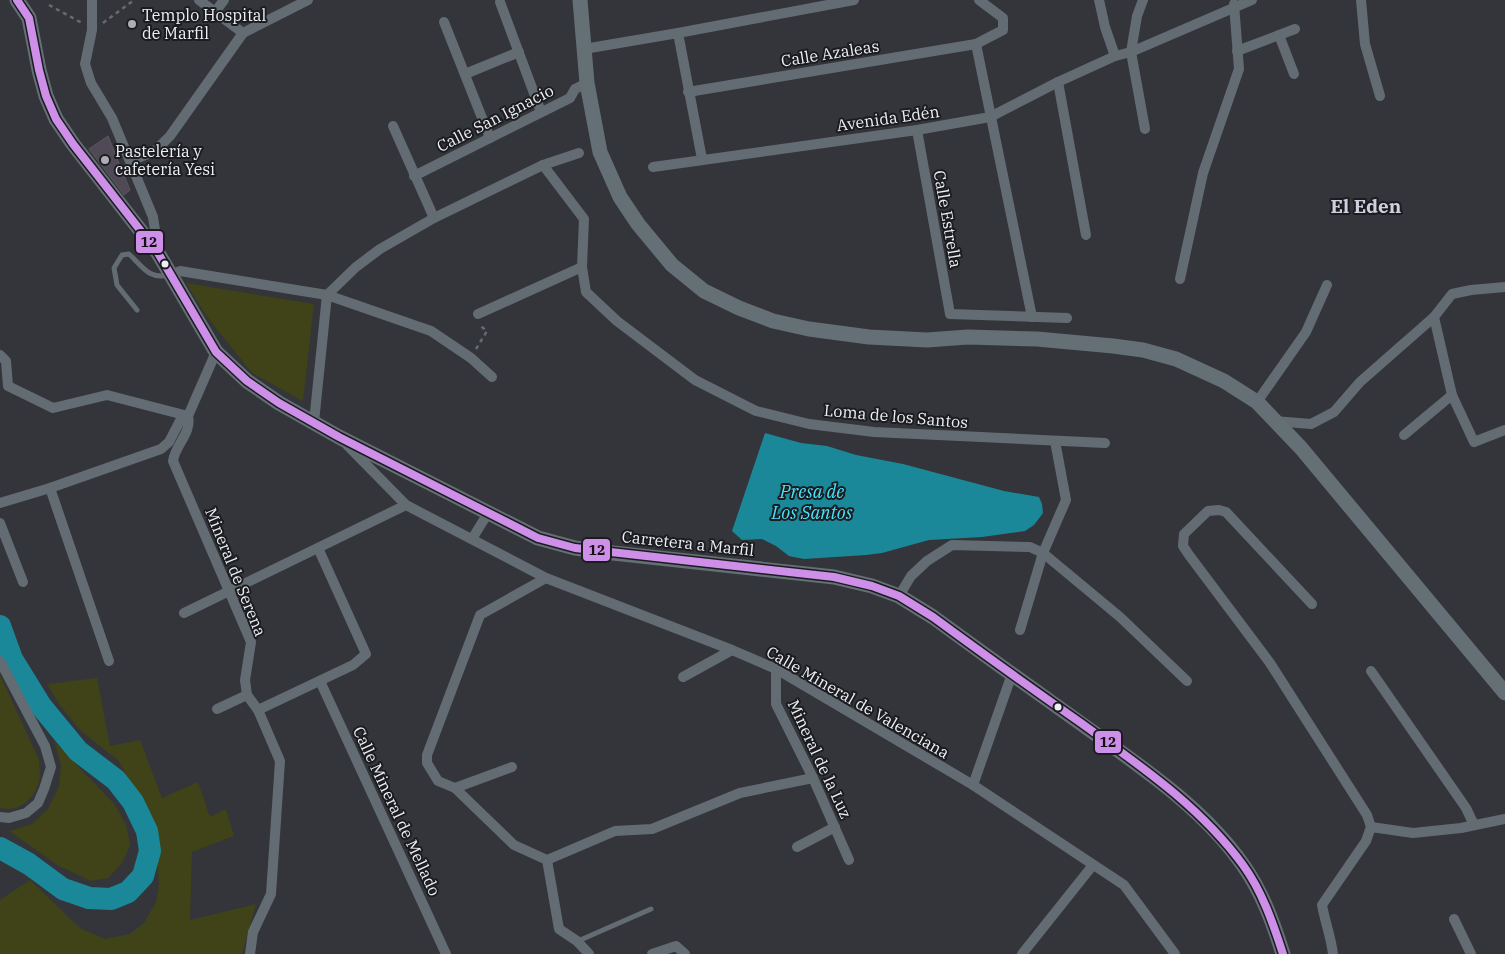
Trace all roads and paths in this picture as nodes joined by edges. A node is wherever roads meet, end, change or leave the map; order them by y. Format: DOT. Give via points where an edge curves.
graph roads {
  1 [pos="17,0"];
  2 [pos="92,0"];
  3 [pos="198,0"];
  4 [pos="224,0"];
  5 [pos="308,0"];
  6 [pos="580,0"];
  7 [pos="854,0"];
  8 [pos="980,0"];
  9 [pos="1099,0"];
  10 [pos="1143,0"];
  11 [pos="1252,0"];
  12 [pos="1361,0"];
  13 [pos="500,2"];
  14 [pos="294,3"];
  15 [pos="1234,4"];
  16 [pos="215,12"];
  17 [pos="444,22"];
  18 [pos="1295,29"];
  19 [pos="244,33"];
  20 [pos="678,33"];
  21 [pos="1279,35"];
  22 [pos="976,44"];
  23 [pos="584,49"];
  24 [pos="1237,50"];
  25 [pos="519,52"];
  26 [pos="1131,52"];
  27 [pos="1115,56"];
  28 [pos="465,74"];
  29 [pos="1294,74"];
  30 [pos="1058,82"];
  31 [pos="587,83"];
  32 [pos="688,92"];
  33 [pos="1380,96"];
  34 [pos="541,112"];
  35 [pos="990,117"];
  36 [pos="393,126"];
  37 [pos="1145,129"];
  38 [pos="917,130"];
  39 [pos="490,138"];
  40 [pos="579,153"];
  41 [pos="702,159"];
  42 [pos="131,161"];
  43 [pos="543,165"];
  44 [pos="653,167"];
  45 [pos="414,176"];
  46 [pos="434,218"];
  47 [pos="1086,235"];
  48 [pos="158,253"];
  49 [pos="582,267"];
  50 [pos="171,275"];
  51 [pos="1180,279"];
  52 [pos="1326,286"];
  53 [pos="1504,290"];
  54 [pos="327,295"];
  55 [pos="137,310"];
  56 [pos="478,314"];
  57 [pos="1032,317"];
  58 [pos="1434,317"];
  59 [pos="1067,318"];
  60 [pos="216,352"];
  61 [pos="0,355"];
  62 [pos="471,358"];
  63 [pos="492,377"];
  64 [pos="1452,395"];
  65 [pos="1257,402"];
  66 [pos="186,416"];
  67 [pos="1274,421"];
  68 [pos="314,422"];
  69 [pos="1505,430"];
  70 [pos="1404,436"];
  71 [pos="339,437"];
  72 [pos="1055,441"];
  73 [pos="1105,443"];
  74 [pos="50,488"];
  75 [pos="0,503"];
  76 [pos="406,505"];
  77 [pos="488,513"];
  78 [pos="0,523"];
  79 [pos="472,539"];
  80 [pos="318,548"];
  81 [pos="1043,552"];
  82 [pos="546,578"];
  83 [pos="23,582"];
  84 [pos="230,592"];
  85 [pos="898,596"];
  86 [pos="1312,604"];
  87 [pos="184,613"];
  88 [pos="1020,630"];
  89 [pos="732,650"];
  90 [pos="0,661"];
  91 [pos="109,661"];
  92 [pos="776,669"];
  93 [pos="1371,671"];
  94 [pos="1012,674"];
  95 [pos="684,677"];
  96 [pos="320,681"];
  97 [pos="1187,681"];
  98 [pos="1505,692"];
  99 [pos="246,695"];
  100 [pos="217,708"];
  101 [pos="258,710"];
  102 [pos="512,768"];
  103 [pos="813,778"];
  104 [pos="973,785"];
  105 [pos="455,788"];
  106 [pos="0,817"];
  107 [pos="1505,819"];
  108 [pos="1474,824"];
  109 [pos="835,827"];
  110 [pos="1371,827"];
  111 [pos="797,847"];
  112 [pos="546,860"];
  113 [pos="849,860"];
  114 [pos="1093,865"];
  115 [pos="651,909"];
  116 [pos="1454,919"];
  117 [pos="577,941"];
  118 [pos="250,954"];
  119 [pos="446,954"];
  120 [pos="588,954"];
  121 [pos="652,954"];
  122 [pos="685,954"];
  123 [pos="1022,954"];
  124 [pos="1175,954"];
  125 [pos="1283,954"];
  126 [pos="1333,954"];
  127 [pos="1471,954"];
  1 -- 48 [label="main road, Carretera a Marfil" via="29,18 43,87 56,119"];
  2 -- 42 [label="street" via="92,30 85,64 91,83 112,118"];
  3 -- 16 [label="street"];
  4 -- 16 [label="street"];
  5 -- 14 [label="street"];
  6 -- 23 [label="main road"];
  7 -- 20 [label="street"];
  8 -- 22 [label="street, Calle Azaleas" via="1003,18 1003,30"];
  9 -- 27 [label="street"];
  10 -- 26 [label="street"];
  11 -- 15 [label="street, Avenida Edén"];
  12 -- 33 [label="street" via="1365,44"];
  13 -- 25 [label="street"];
  14 -- 19 [label="street"];
  15 -- 24 [label="street"];
  15 -- 26 [label="street, Avenida Edén"];
  16 -- 19 [label="street"];
  17 -- 28 [label="street"];
  18 -- 21 [label="street"];
  19 -- 42 [label="street" via="170,136 155,151"];
  20 -- 23 [label="street"];
  20 -- 32 [label="street"];
  21 -- 24 [label="street"];
  21 -- 29 [label="street"];
  22 -- 32 [label="street, Calle Azaleas"];
  22 -- 35 [label="street"];
  23 -- 31 [label="main road"];
  24 -- 51 [label="street" via="1239,69 1203,173"];
  25 -- 28 [label="street"];
  25 -- 34 [label="street"];
  26 -- 27 [label="street, Avenida Edén"];
  26 -- 37 [label="street"];
  27 -- 30 [label="street, Avenida Edén"];
  28 -- 39 [label="street"];
  30 -- 35 [label="street, Avenida Edén"];
  30 -- 47 [label="street"];
  31 -- 34 [label="street, Calle San Ignacio" via="575,89 570,98"];
  31 -- 65 [label="main road" via="600,152 620,197 638,224 672,264 704,291 739,308 773,321 869,337 1037,339 1143,350 1176,359 1224,380"];
  32 -- 41 [label="street"];
  34 -- 39 [label="street, Calle San Ignacio"];
  35 -- 38 [label="street, Avenida Edén"];
  35 -- 57 [label="street"];
  36 -- 45 [label="street"];
  38 -- 41 [label="street, Avenida Edén"];
  38 -- 57 [label="street, Calle Estrella" via="950,314"];
  39 -- 45 [label="street, Calle San Ignacio"];
  40 -- 43 [label="street"];
  41 -- 44 [label="street, Avenida Edén"];
  42 -- 48 [label="street" via="153,217"];
  43 -- 46 [label="street"];
  43 -- 49 [label="street, Loma de los Santos" via="584,219"];
  45 -- 46 [label="street"];
  46 -- 54 [label="street" via="380,249"];
  48 -- 50 [label="main road, Carretera a Marfil"];
  49 -- 56 [label="street"];
  49 -- 72 [label="street, Loma de los Santos" via="586,292 617,321 695,380 756,411 809,424 874,432"];
  50 -- 54 [label="street" via="180,271"];
  50 -- 55 [label="lane" via="158,278 129,254 122,255 114,268 117,284"];
  50 -- 60 [label="main road, Carretera a Marfil"];
  52 -- 65 [label="street" via="1306,332"];
  53 -- 58 [label="street" via="1471,290 1452,294"];
  54 -- 62 [label="street" via="431,331"];
  54 -- 68 [label="street"];
  56 -- 62 [label="path" via="470,318 487,331"];
  57 -- 59 [label="street"];
  58 -- 64 [label="street"];
  58 -- 67 [label="street" via="1360,382 1334,412 1311,424"];
  60 -- 66 [label="street, Mineral de Serena"];
  60 -- 68 [label="main road, Carretera a Marfil" via="247,381 278,403"];
  61 -- 66 [label="street" via="6,362 8,386 53,408 108,395"];
  62 -- 63 [label="street"];
  64 -- 69 [label="street" via="1474,442"];
  64 -- 70 [label="street"];
  65 -- 67 [label="main road"];
  66 -- 74 [label="street" via="161,449"];
  66 -- 84 [label="street, Mineral de Serena" via="190,423 174,452 173,461"];
  67 -- 98 [label="main road" via="1301,448"];
  68 -- 71 [label="main road, Carretera a Marfil"];
  71 -- 76 [label="street, Calle Mineral de Valenciana"];
  71 -- 77 [label="main road, Carretera a Marfil"];
  72 -- 73 [label="street, Loma de los Santos"];
  72 -- 81 [label="street" via="1066,500"];
  74 -- 75 [label="street"];
  74 -- 91 [label="street"];
  76 -- 79 [label="street, Calle Mineral de Valenciana"];
  76 -- 80 [label="street"];
  77 -- 79 [label="street"];
  77 -- 85 [label="main road, Carretera a Marfil" via="538,538 575,548 834,577"];
  78 -- 83 [label="street"];
  79 -- 82 [label="street, Calle Mineral de Valenciana"];
  80 -- 84 [label="street"];
  80 -- 96 [label="street" via="366,654 353,665"];
  81 -- 85 [label="street" via="1030,547 952,545 910,576"];
  81 -- 88 [label="street"];
  81 -- 97 [label="street" via="1120,617"];
  82 -- 89 [label="street, Calle Mineral de Valenciana"];
  82 -- 105 [label="street" via="480,615 427,755 427,762 438,781"];
  84 -- 87 [label="street"];
  84 -- 99 [label="street, Mineral de Serena" via="251,642"];
  85 -- 94 [label="main road, Carretera a Marfil"];
  86 -- 110 [label="street" via="1226,512 1208,511 1184,534 1183,546 1188,555 1270,663 1367,815"];
  89 -- 92 [label="street, Calle Mineral de Valenciana"];
  89 -- 95 [label="street"];
  90 -- 106 [label="street" via="45,746 50,767 38,804 26,813"];
  92 -- 103 [label="street, Mineral de la Luz" via="776,704"];
  92 -- 104 [label="street, Calle Mineral de Valenciana"];
  93 -- 108 [label="street"];
  94 -- 104 [label="street"];
  94 -- 125 [label="main road, Carretera a Marfil" via="1169,788 1219,835 1263,896"];
  96 -- 101 [label="street"];
  96 -- 119 [label="street, Calle Mineral de Mellado"];
  99 -- 100 [label="street"];
  99 -- 101 [label="street"];
  101 -- 118 [label="street" via="280,762 271,894 253,932"];
  102 -- 105 [label="street"];
  103 -- 109 [label="street, Mineral de la Luz"];
  103 -- 112 [label="street" via="740,793 652,829 615,831"];
  104 -- 114 [label="street, Calle Mineral de Valenciana"];
  105 -- 112 [label="street" via="514,845"];
  107 -- 108 [label="street"];
  108 -- 110 [label="street" via="1413,834"];
  109 -- 111 [label="street"];
  109 -- 113 [label="street, Mineral de la Luz"];
  110 -- 126 [label="street" via="1366,841 1322,905"];
  112 -- 117 [label="street" via="558,929"];
  114 -- 123 [label="street"];
  114 -- 124 [label="street, Calle Mineral de Valenciana" via="1124,885"];
  115 -- 117 [label="lane"];
  116 -- 127 [label="street"];
  117 -- 120 [label="street"];
  121 -- 122 [label="street" via="676,946"];
}
